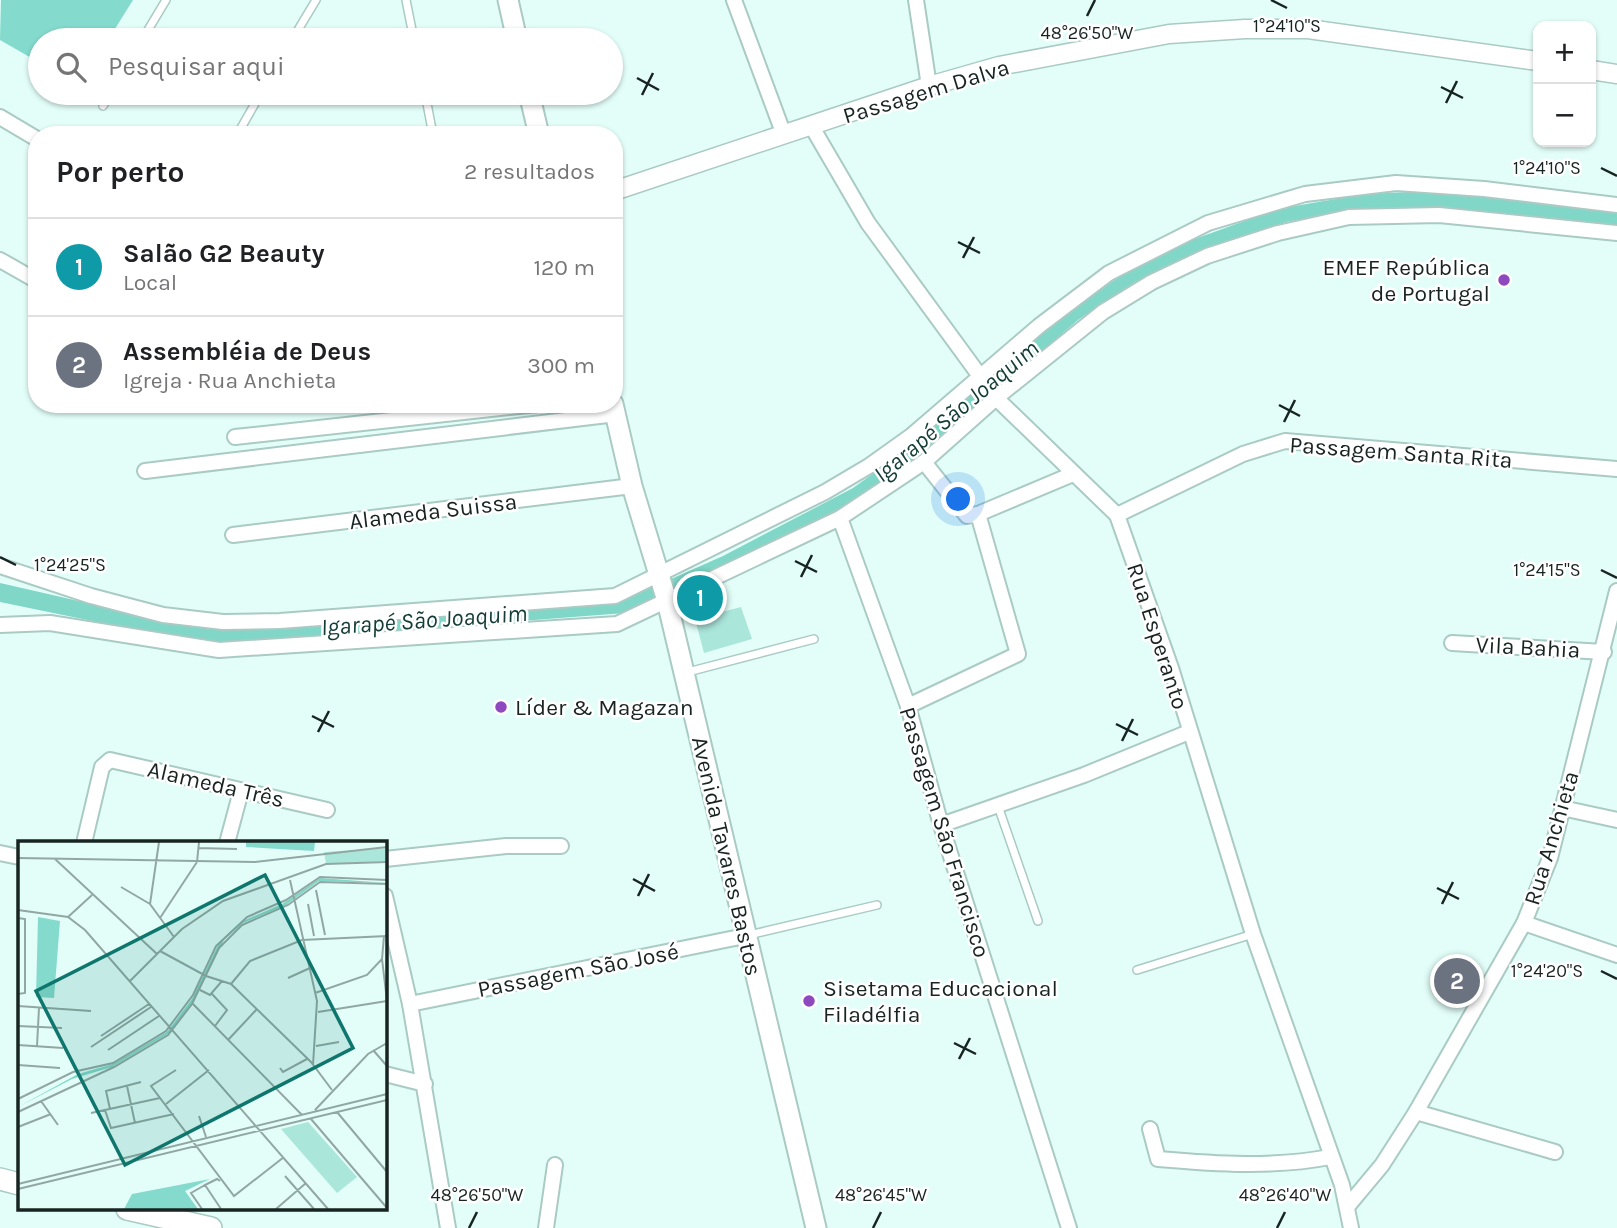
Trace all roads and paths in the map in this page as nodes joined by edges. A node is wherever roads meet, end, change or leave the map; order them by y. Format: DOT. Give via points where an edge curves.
graph roads {
  1 [pos="166,0"];
  2 [pos="316,0"];
  3 [pos="406,0"];
  4 [pos="508,0"];
  5 [pos="734,0"];
  6 [pos="916,0"];
  7 [pos="149,28"];
  8 [pos="299,28"];
  9 [pos="412,28"];
  10 [pos="514,28"];
  11 [pos="1533,60"];
  12 [pos="1596,71"];
  13 [pos="1617,74"];
  14 [pos="929,86"];
  15 [pos="254,105"];
  16 [pos="427,105"];
  17 [pos="532,105"];
  18 [pos="0,117"];
  19 [pos="242,126"];
  20 [pos="431,126"];
  21 [pos="537,126"];
  22 [pos="812,127"];
  23 [pos="28,134"];
  24 [pos="784,135"];
  25 [pos="623,188"];
  26 [pos="1617,205"];
  27 [pos="1617,233"];
  28 [pos="0,260"];
  29 [pos="28,276"];
  30 [pos="981,379"];
  31 [pos="994,396"];
  32 [pos="455,413"];
  33 [pos="585,413"];
  34 [pos="616,413"];
  35 [pos="235,437"];
  36 [pos="924,461"];
  37 [pos="1617,468"];
  38 [pos="145,471"];
  39 [pos="1073,474"];
  40 [pos="632,486"];
  41 [pos="978,514"];
  42 [pos="1117,515"];
  43 [pos="841,518"];
  44 [pos="233,535"];
  45 [pos="0,566"];
  46 [pos="663,588"];
  47 [pos="1617,590"];
  48 [pos="0,625"];
  49 [pos="814,639"];
  50 [pos="1452,643"];
  51 [pos="1604,652"];
  52 [pos="684,673"];
  53 [pos="908,706"];
  54 [pos="1189,732"];
  55 [pos="241,791"];
  56 [pos="998,805"];
  57 [pos="1562,808"];
  58 [pos="327,810"];
  59 [pos="1617,820"];
  60 [pos="941,825"];
  61 [pos="85,841"];
  62 [pos="228,841"];
  63 [pos="561,846"];
  64 [pos="0,852"];
  65 [pos="18,857"];
  66 [pos="387,859"];
  67 [pos="877,905"];
  68 [pos="387,913"];
  69 [pos="1038,921"];
  70 [pos="1524,923"];
  71 [pos="1254,933"];
  72 [pos="745,936"];
  73 [pos="392,955"];
  74 [pos="1617,955"];
  75 [pos="1137,970"];
  76 [pos="410,1004"];
  77 [pos="387,1074"];
  78 [pos="425,1084"];
  79 [pos="1416,1112"];
  80 [pos="1150,1129"];
  81 [pos="1555,1152"];
  82 [pos="1330,1157"];
  83 [pos="555,1165"];
  84 [pos="0,1180"];
  85 [pos="18,1184"];
  86 [pos="1347,1207"];
  87 [pos="131,1210"];
  88 [pos="211,1228"];
  89 [pos="448,1228"];
  90 [pos="546,1228"];
  91 [pos="816,1228"];
  92 [pos="1069,1228"];
  93 [pos="1351,1228"];
  1 -- 7 [label="lane"];
  2 -- 8 [label="lane"];
  3 -- 9 [label="lane"];
  4 -- 10 [label="main road"];
  5 -- 24 [label="street"];
  6 -- 14 [label="street"];
  11 -- 14 [label="street, Passagem Dalva" via="1308,29 1245,29 1102,45"];
  12 -- 13 [label="street"];
  14 -- 22 [label="street, Passagem Dalva"];
  15 -- 19 [label="lane"];
  16 -- 20 [label="lane"];
  17 -- 21 [label="main road"];
  18 -- 23 [label="street"];
  22 -- 24 [label="street, Passagem Dalva"];
  22 -- 30 [label="street, Rua Esperanto" via="868,223"];
  24 -- 25 [label="street, Passagem Dalva"];
  26 -- 30 [label="street" via="1396,183 1280,200 1208,223 1129,262 1068,303"];
  27 -- 31 [label="street" via="1439,215 1349,217 1278,233 1207,256 1152,282 1103,312"];
  28 -- 29 [label="street"];
  30 -- 31 [label="street, Rua Esperanto"];
  30 -- 46 [label="street" via="869,466"];
  31 -- 36 [label="street"];
  31 -- 39 [label="street, Rua Esperanto"];
  32 -- 35 [label="street"];
  33 -- 38 [label="street"];
  34 -- 40 [label="main road, Avenida Tavares Bastos"];
  36 -- 41 [label="street" via="968,516"];
  36 -- 43 [label="street"];
  37 -- 42 [label="street, Passagem Santa Rita" via="1285,441 1243,454"];
  39 -- 41 [label="street"];
  39 -- 42 [label="street, Rua Esperanto"];
  40 -- 44 [label="street, Alameda Suissa"];
  40 -- 46 [label="main road, Avenida Tavares Bastos"];
  41 -- 53 [label="street" via="1018,654"];
  42 -- 54 [label="street, Rua Esperanto"];
  43 -- 46 [label="street"];
  43 -- 53 [label="street, Passagem São Francisco"];
  45 -- 46 [label="street" via="163,615 223,622 615,596"];
  46 -- 48 [label="street" via="617,624 219,650 50,623"];
  46 -- 52 [label="main road, Avenida Tavares Bastos"];
  47 -- 51 [label="street, Rua Anchieta"];
  49 -- 52 [label="lane"];
  50 -- 51 [label="street, Vila Bahia"];
  51 -- 57 [label="street, Rua Anchieta"];
  52 -- 72 [label="main road, Avenida Tavares Bastos"];
  53 -- 60 [label="street, Passagem São Francisco"];
  54 -- 56 [label="street"];
  54 -- 71 [label="street, Rua Esperanto"];
  55 -- 58 [label="street, Alameda Três"];
  55 -- 61 [label="street, Alameda Três" via="106,761"];
  55 -- 62 [label="street"];
  56 -- 60 [label="street"];
  56 -- 69 [label="lane"];
  57 -- 59 [label="street"];
  57 -- 70 [label="street, Rua Anchieta" via="1550,858"];
  60 -- 92 [label="street, Passagem São Francisco"];
  63 -- 66 [label="street" via="506,846"];
  64 -- 65 [label="street"];
  67 -- 72 [label="lane"];
  68 -- 73 [label="street"];
  70 -- 74 [label="street"];
  70 -- 79 [label="street, Rua Anchieta"];
  71 -- 75 [label="lane"];
  71 -- 82 [label="street, Rua Esperanto"];
  72 -- 76 [label="street, Passagem São José"];
  72 -- 91 [label="main road, Avenida Tavares Bastos"];
  73 -- 76 [label="street"];
  76 -- 78 [label="street"];
  77 -- 78 [label="street"];
  78 -- 89 [label="street"];
  79 -- 81 [label="street"];
  79 -- 86 [label="street, Rua Anchieta"];
  80 -- 82 [label="street" via="1158,1159 1233,1165 1292,1164"];
  82 -- 86 [label="street, Rua Esperanto"];
  83 -- 90 [label="street"];
  84 -- 85 [label="main road"];
  86 -- 93 [label="street, Rua Esperanto"];
  87 -- 88 [label="main road"];
}
